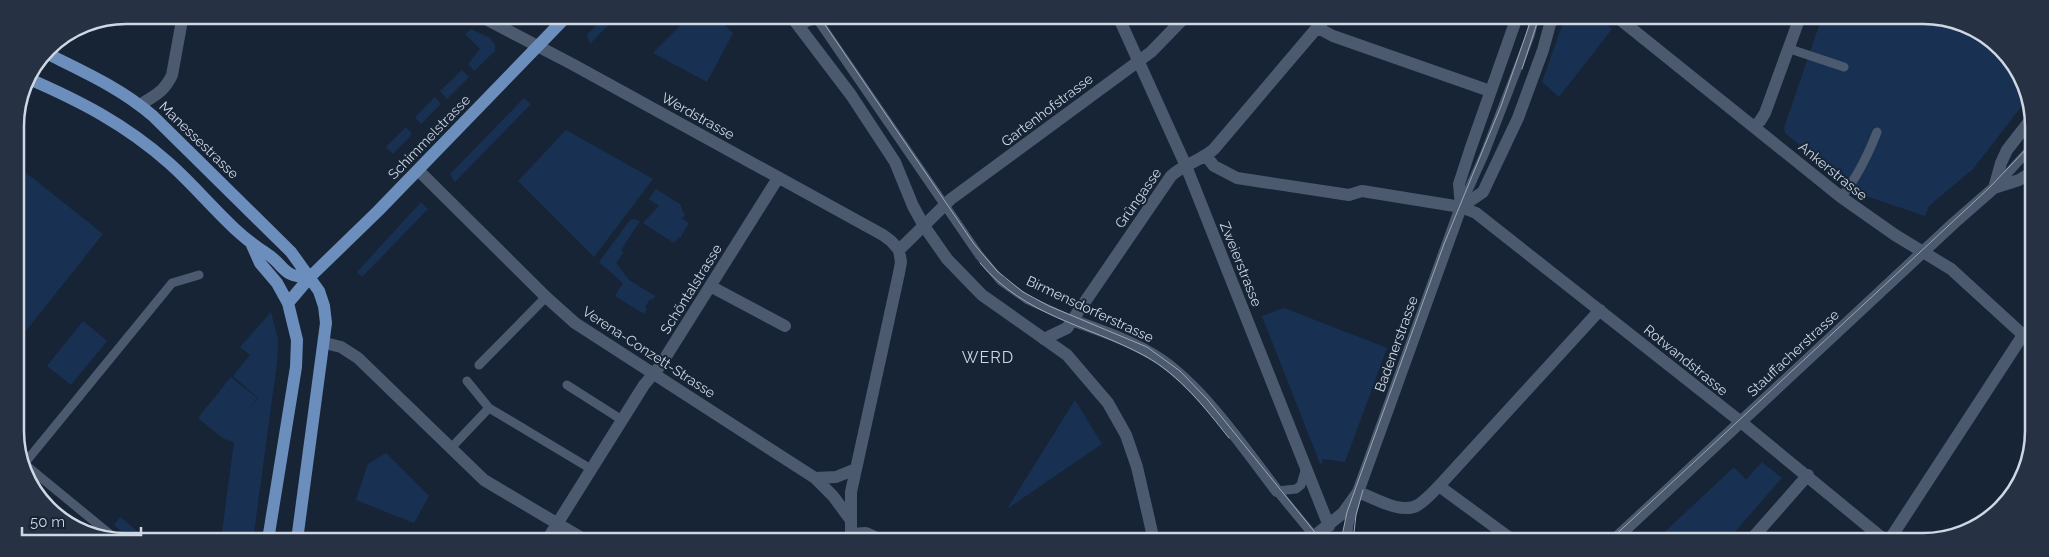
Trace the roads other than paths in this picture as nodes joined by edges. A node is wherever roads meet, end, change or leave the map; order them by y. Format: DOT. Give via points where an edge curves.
graph roads {
  1 [pos="182,24"];
  2 [pos="495,24"];
  3 [pos="559,24"];
  4 [pos="798,24"];
  5 [pos="823,24"];
  6 [pos="1122,24"];
  7 [pos="1178,24"];
  8 [pos="1321,24"];
  9 [pos="1514,24"];
  10 [pos="1533,24"];
  11 [pos="1550,24"];
  12 [pos="1626,24"];
  13 [pos="1798,24"];
  14 [pos="1318,28"];
  15 [pos="537,46"];
  16 [pos="1790,49"];
  17 [pos="52,56"];
  18 [pos="1138,61"];
  19 [pos="1844,67"];
  20 [pos="34,81"];
  21 [pos="1490,91"];
  22 [pos="140,105"];
  23 [pos="1754,127"];
  24 [pos="2025,127"];
  25 [pos="1877,132"];
  26 [pos="2025,155"];
  27 [pos="1206,156"];
  28 [pos="1186,166"];
  29 [pos="418,170"];
  30 [pos="2025,176"];
  31 [pos="778,178"];
  32 [pos="1994,188"];
  33 [pos="1841,197"];
  34 [pos="944,206"];
  35 [pos="1461,207"];
  36 [pos="924,226"];
  37 [pos="252,245"];
  38 [pos="899,250"];
  39 [pos="1924,252"];
  40 [pos="199,275"];
  41 [pos="310,277"];
  42 [pos="710,286"];
  43 [pos="546,296"];
  44 [pos="288,303"];
  45 [pos="1600,310"];
  46 [pos="1072,320"];
  47 [pos="785,326"];
  48 [pos="2025,337"];
  49 [pos="1044,339"];
  50 [pos="2025,342"];
  51 [pos="325,344"];
  52 [pos="479,364"];
  53 [pos="654,374"];
  54 [pos="467,381"];
  55 [pos="567,385"];
  56 [pos="489,408"];
  57 [pos="622,420"];
  58 [pos="1741,422"];
  59 [pos="451,448"];
  60 [pos="28,458"];
  61 [pos="1306,467"];
  62 [pos="591,469"];
  63 [pos="856,469"];
  64 [pos="31,470"];
  65 [pos="1808,475"];
  66 [pos="815,478"];
  67 [pos="1439,486"];
  68 [pos="1277,491"];
  69 [pos="1358,492"];
  70 [pos="850,519"];
  71 [pos="558,523"];
  72 [pos="1329,526"];
  73 [pos="106,531"];
  74 [pos="269,533"];
  75 [pos="299,533"];
  76 [pos="552,533"];
  77 [pos="574,533"];
  78 [pos="848,533"];
  79 [pos="1152,533"];
  80 [pos="1309,533"];
  81 [pos="1322,533"];
  82 [pos="1348,533"];
  83 [pos="1503,533"];
  84 [pos="1623,533"];
  85 [pos="1757,533"];
  86 [pos="1877,533"];
  87 [pos="1894,533"];
  1 -- 22 [label="street" via="168,84"];
  2 -- 15 [label="street, Werdstrasse"];
  3 -- 15 [label="main road, Schimmelstrasse"];
  4 -- 36 [label="street" via="851,95 895,162"];
  5 -- 34 [label="lane, Birmensdorferstrasse"];
  6 -- 18 [label="street, Zweierstrasse"];
  7 -- 18 [label="street, Gartenhofstrasse"];
  8 -- 14 [label="street, Grüngasse"];
  9 -- 21 [label="street, Badenerstrasse"];
  10 -- 35 [label="lane, Badenerstrasse" via="1498,120"];
  11 -- 35 [label="street" via="1518,118 1483,192"];
  12 -- 23 [label="street, Ankerstrasse"];
  13 -- 16 [label="street"];
  14 -- 21 [label="street"];
  14 -- 27 [label="street, Grüngasse"];
  15 -- 29 [label="main road, Schimmelstrasse"];
  15 -- 31 [label="street, Werdstrasse"];
  16 -- 19 [label="lane"];
  16 -- 23 [label="street" via="1765,113"];
  17 -- 22 [label="main road, Manessestrasse" via="106,83"];
  18 -- 28 [label="street, Zweierstrasse"];
  18 -- 34 [label="street, Gartenhofstrasse"];
  20 -- 37 [label="main road" via="88,106 136,135"];
  21 -- 35 [label="street, Badenerstrasse" via="1459,184"];
  22 -- 41 [label="main road, Manessestrasse" via="291,252"];
  23 -- 33 [label="street, Ankerstrasse"];
  24 -- 32 [label="street" via="2001,163"];
  25 -- 33 [label="lane" via="1860,169"];
  26 -- 32 [label="lane, Stauffacherstrasse"];
  27 -- 28 [label="street, Grüngasse"];
  27 -- 35 [label="street, Rotwandstrasse" via="1214,166 1237,178 1349,195 1362,191"];
  28 -- 46 [label="street, Grüngasse" via="1171,176"];
  28 -- 61 [label="street, Zweierstrasse"];
  29 -- 41 [label="main road, Schimmelstrasse"];
  29 -- 43 [label="street, Verena-Conzett-Strasse"];
  30 -- 32 [label="street, Stauffacherstrasse"];
  31 -- 38 [label="street, Werdstrasse" via="883,235"];
  31 -- 42 [label="street, Schöntalstrasse"];
  32 -- 39 [label="street, Stauffacherstrasse"];
  33 -- 39 [label="street, Ankerstrasse"];
  34 -- 36 [label="street, Gartenhofstrasse"];
  34 -- 46 [label="lane, Birmensdorferstrasse" via="978,256 1001,281 1028,300"];
  35 -- 45 [label="street, Rotwandstrasse" via="1482,218"];
  35 -- 69 [label="street, Badenerstrasse"];
  36 -- 38 [label="street, Gartenhofstrasse"];
  36 -- 49 [label="street" via="947,259 982,295"];
  37 -- 41 [label="main road" via="270,256 290,275"];
  37 -- 44 [label="main road" via="260,263"];
  38 -- 63 [label="street" via="901,262"];
  39 -- 48 [label="street, Ankerstrasse" via="1951,269"];
  39 -- 58 [label="street, Stauffacherstrasse"];
  40 -- 60 [label="lane" via="172,283"];
  41 -- 44 [label="main road"];
  41 -- 51 [label="main road, Manessestrasse" via="324,306"];
  42 -- 47 [label="street"];
  42 -- 53 [label="street, Schöntalstrasse"];
  43 -- 52 [label="lane"];
  43 -- 53 [label="street, Verena-Conzett-Strasse" via="586,331"];
  44 -- 74 [label="main road" via="297,340 296,367"];
  45 -- 58 [label="street, Rotwandstrasse"];
  45 -- 67 [label="street"];
  46 -- 49 [label="street, Grüngasse" via="1067,328"];
  46 -- 68 [label="street, Birmensdorferstrasse" via="1128,342 1174,369 1215,413"];
  49 -- 79 [label="street" via="1067,355 1108,403 1118,420 1137,467"];
  50 -- 87 [label="street"];
  51 -- 59 [label="street" via="341,347 358,358"];
  51 -- 75 [label="main road, Manessestrasse"];
  53 -- 57 [label="street, Schöntalstrasse"];
  53 -- 66 [label="street, Verena-Conzett-Strasse"];
  54 -- 56 [label="lane"];
  55 -- 57 [label="lane"];
  56 -- 59 [label="lane"];
  56 -- 62 [label="lane"];
  57 -- 62 [label="street, Schöntalstrasse"];
  58 -- 65 [label="street, Rotwandstrasse"];
  58 -- 84 [label="street, Stauffacherstrasse"];
  59 -- 71 [label="street" via="484,480"];
  61 -- 68 [label="lane" via="1296,490"];
  61 -- 72 [label="street, Zweierstrasse"];
  62 -- 71 [label="street, Schöntalstrasse"];
  63 -- 66 [label="street" via="836,478"];
  63 -- 70 [label="street"];
  64 -- 73 [label="lane"];
  65 -- 85 [label="street"];
  65 -- 86 [label="street, Rotwandstrasse"];
  66 -- 70 [label="street, Verena-Conzett-Strasse"];
  67 -- 69 [label="street" via="1411,508 1402,508"];
  67 -- 83 [label="street"];
  68 -- 80 [label="lane, Birmensdorferstrasse"];
  69 -- 72 [label="street, Badenerstrasse"];
  69 -- 82 [label="lane, Badenerstrasse"];
  70 -- 78 [label="street"];
  71 -- 76 [label="street, Schöntalstrasse"];
  71 -- 77 [label="street"];
  72 -- 81 [label="street, Badenerstrasse"];
}
